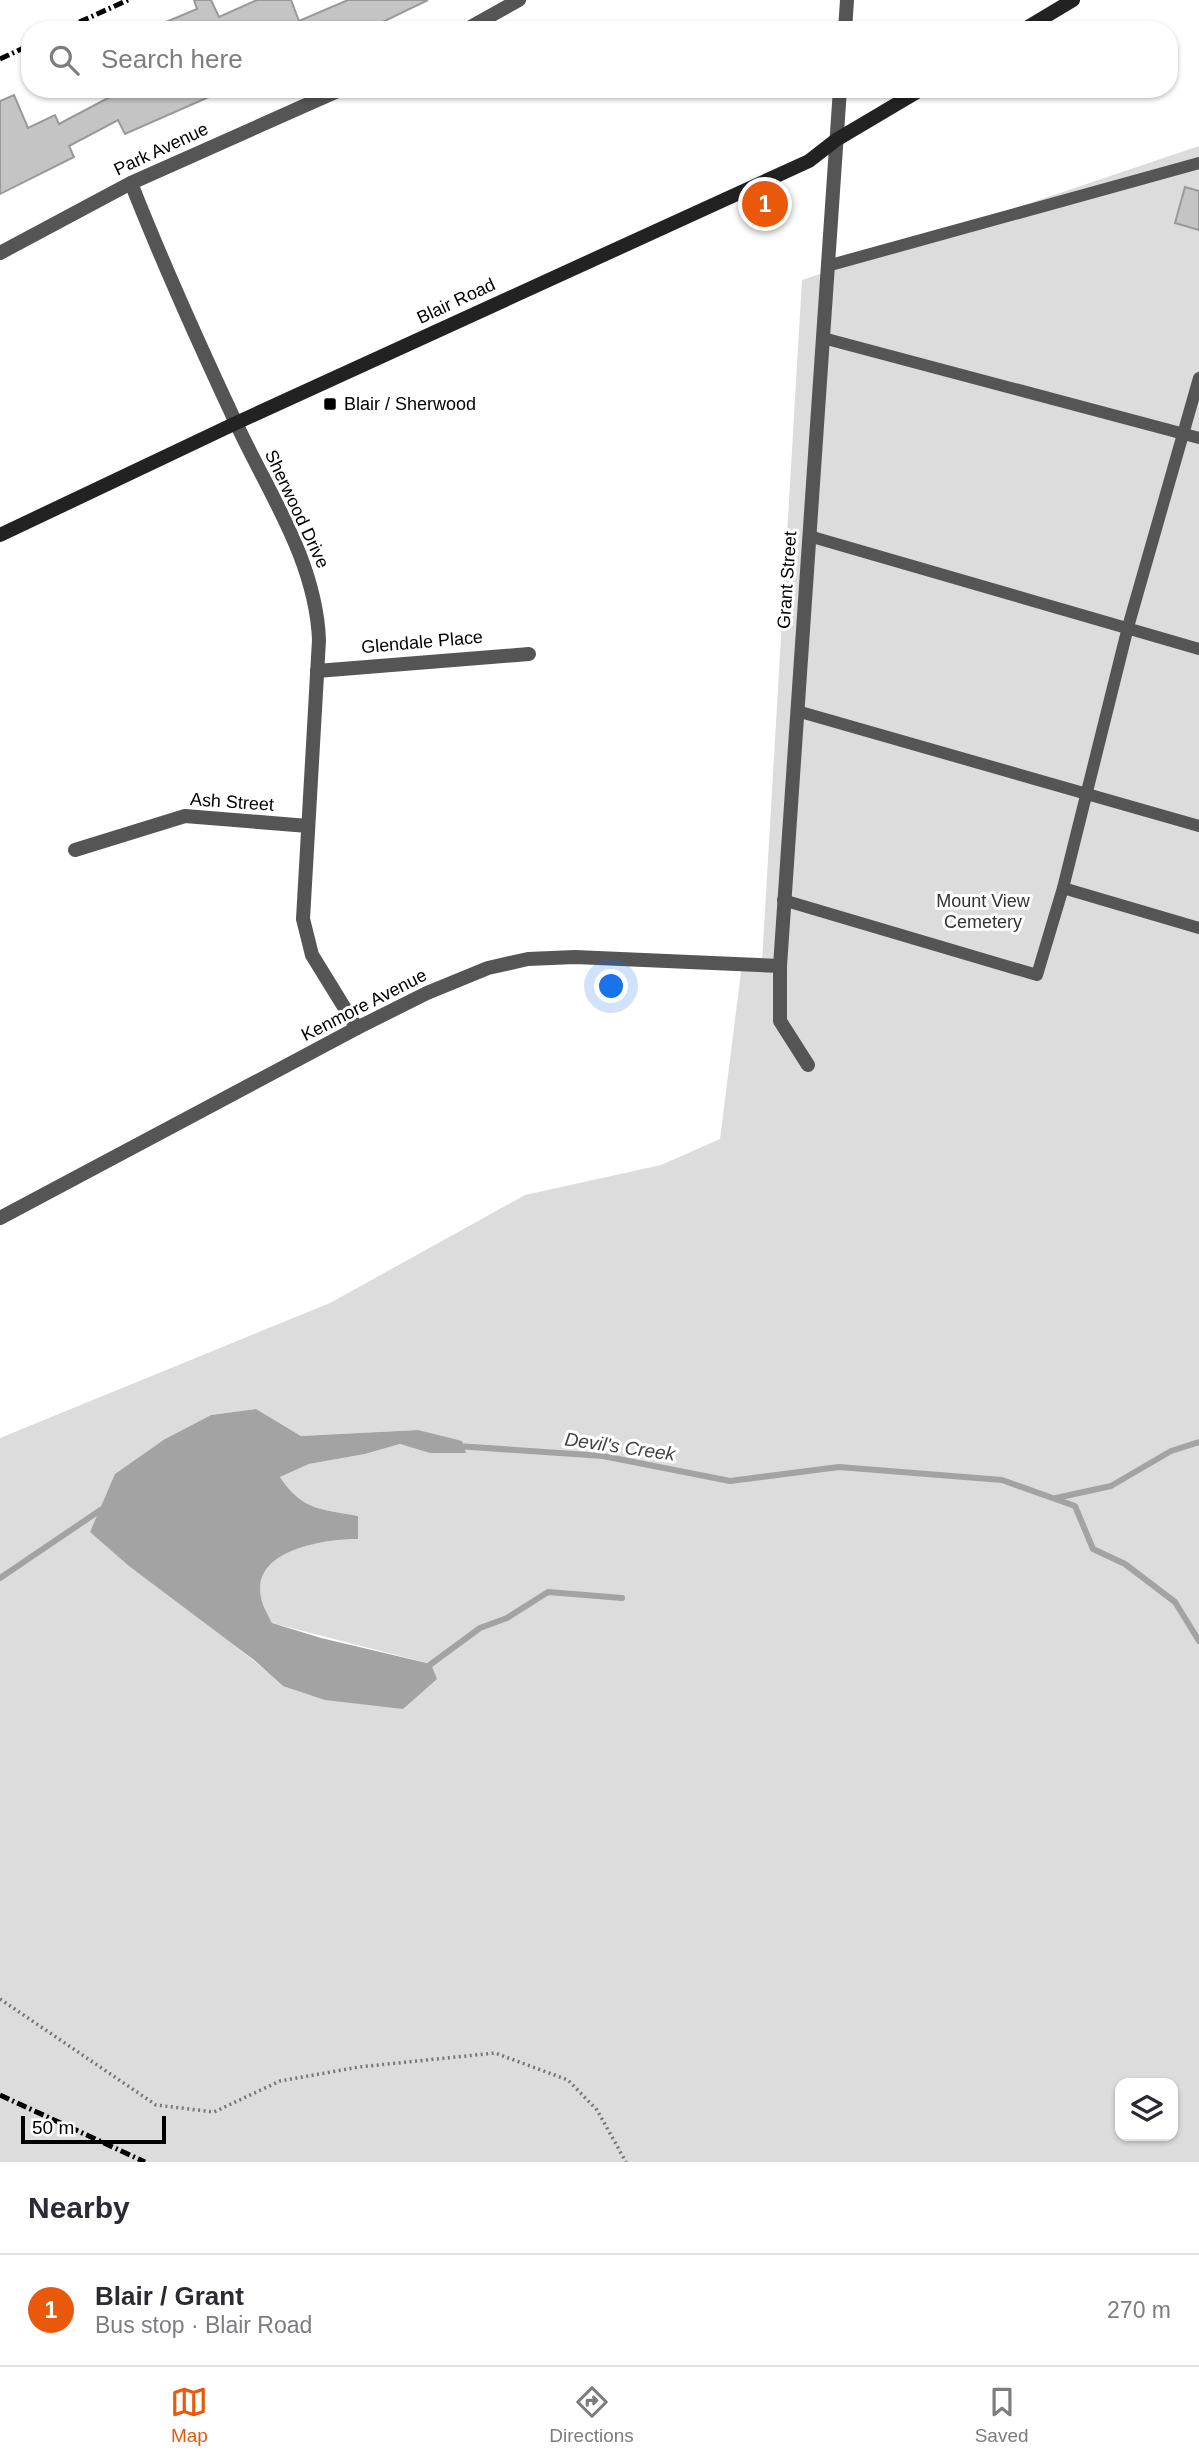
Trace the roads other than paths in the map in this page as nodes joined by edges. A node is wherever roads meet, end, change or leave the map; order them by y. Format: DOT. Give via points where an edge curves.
graph roads {
  1 [pos="519,0"];
  2 [pos="847,0"];
  3 [pos="1073,0"];
  4 [pos="481,21"];
  5 [pos="846,21"];
  6 [pos="1038,21"];
  7 [pos="322,98"];
  8 [pos="839,98"];
  9 [pos="907,98"];
  10 [pos="836,139"];
  11 [pos="1199,163"];
  12 [pos="131,183"];
  13 [pos="0,253"];
  14 [pos="827,266"];
  15 [pos="823,338"];
  16 [pos="1199,378"];
  17 [pos="236,423"];
  18 [pos="1183,433"];
  19 [pos="1199,438"];
  20 [pos="0,536"];
  21 [pos="809,536"];
  22 [pos="1128,627"];
  23 [pos="1199,649"];
  24 [pos="529,654"];
  25 [pos="317,671"];
  26 [pos="797,711"];
  27 [pos="1086,795"];
  28 [pos="308,826"];
  29 [pos="1199,826"];
  30 [pos="75,850"];
  31 [pos="1063,888"];
  32 [pos="783,900"];
  33 [pos="1199,928"];
  34 [pos="780,967"];
  35 [pos="357,1028"];
  36 [pos="808,1065"];
  37 [pos="0,1218"];
  1 -- 4 [label="street"];
  2 -- 5 [label="street"];
  3 -- 6 [label="street"];
  7 -- 12 [label="street, Park Avenue"];
  8 -- 10 [label="street, Grant Street"];
  9 -- 10 [label="street, Blair Road"];
  10 -- 14 [label="street, Grant Street"];
  10 -- 17 [label="street, Blair Road" via="809,161"];
  11 -- 14 [label="lane"];
  12 -- 13 [label="street, Park Avenue"];
  12 -- 17 [label="street, Sherwood Drive"];
  14 -- 15 [label="street, Grant Street"];
  15 -- 18 [label="lane"];
  15 -- 21 [label="street, Grant Street"];
  16 -- 18 [label="lane"];
  17 -- 20 [label="street, Blair Road"];
  17 -- 25 [label="street, Sherwood Drive" via="303,560 318,610"];
  18 -- 19 [label="lane"];
  18 -- 22 [label="lane"];
  21 -- 22 [label="lane"];
  21 -- 26 [label="street, Grant Street"];
  22 -- 23 [label="lane"];
  22 -- 27 [label="lane"];
  24 -- 25 [label="street, Glendale Place"];
  25 -- 28 [label="street, Sherwood Drive"];
  26 -- 27 [label="lane"];
  26 -- 32 [label="street, Grant Street"];
  27 -- 29 [label="lane"];
  27 -- 31 [label="lane"];
  28 -- 30 [label="street, Ash Street" via="186,816"];
  28 -- 35 [label="street, Sherwood Drive" via="303,919 312,955"];
  31 -- 32 [label="lane" via="1037,975"];
  31 -- 33 [label="lane"];
  32 -- 34 [label="street, Grant Street"];
  34 -- 35 [label="street, Kenmore Avenue" via="528,959 488,968"];
  34 -- 36 [label="street, Grant Street" via="780,1021"];
  35 -- 37 [label="street, Kenmore Avenue"];
}
